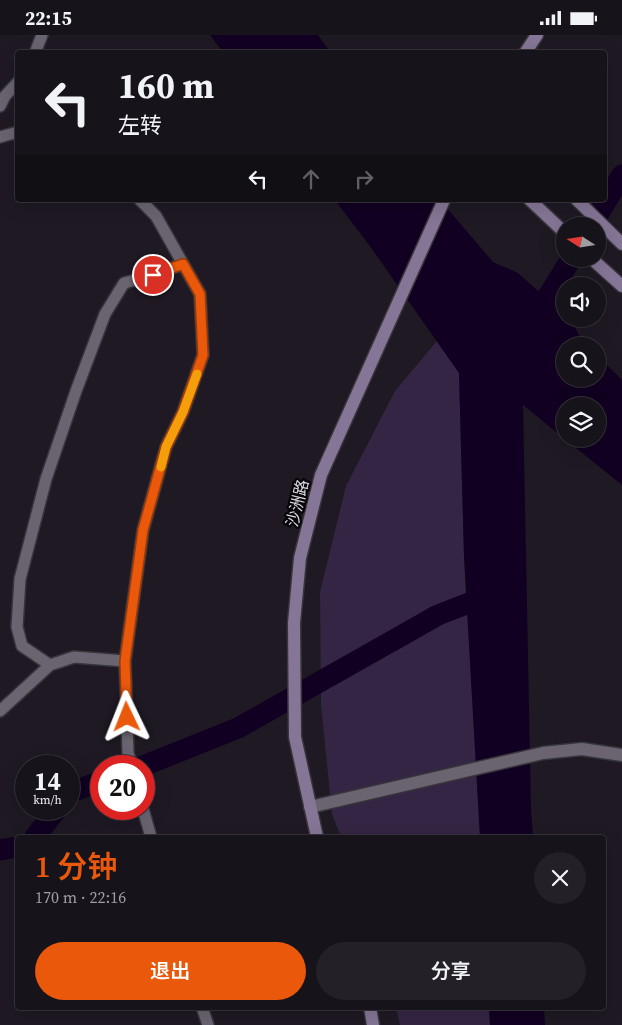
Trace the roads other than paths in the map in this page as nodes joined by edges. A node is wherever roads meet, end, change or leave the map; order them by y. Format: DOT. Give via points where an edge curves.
graph roads {
  1 [pos="42,35"];
  2 [pos="537,35"];
  3 [pos="36,50"];
  4 [pos="527,50"];
  5 [pos="15,85"];
  6 [pos="0,106"];
  7 [pos="15,133"];
  8 [pos="0,137"];
  9 [pos="142,202"];
  10 [pos="443,202"];
  11 [pos="532,202"];
  12 [pos="579,202"];
  13 [pos="556,225"];
  14 [pos="622,244"];
  15 [pos="183,264"];
  16 [pos="601,267"];
  17 [pos="622,287"];
  18 [pos="125,661"];
  19 [pos="50,665"];
  20 [pos="0,711"];
  21 [pos="129,755"];
  22 [pos="622,755"];
  23 [pos="310,807"];
  24 [pos="146,820"];
  25 [pos="150,835"];
  26 [pos="317,835"];
  27 [pos="203,1010"];
  28 [pos="370,1010"];
  29 [pos="208,1025"];
  30 [pos="373,1025"];
  1 -- 3 [label="lane"];
  2 -- 4 [label="main road"];
  5 -- 6 [label="lane"];
  7 -- 8 [label="lane"];
  9 -- 15 [label="lane" via="156,216"];
  10 -- 23 [label="main road, 沙洲路" via="321,475 300,558 294,623 295,737"];
  11 -- 13 [label="main road"];
  12 -- 14 [label="main road"];
  15 -- 18 [label="lane" via="200,294 203,355 183,412 166,447 143,530"];
  15 -- 19 [label="lane" via="124,283 106,314 46,479 20,579 17,627 22,646"];
  16 -- 17 [label="main road"];
  18 -- 19 [label="lane" via="74,657"];
  18 -- 21 [label="lane"];
  19 -- 20 [label="lane"];
  22 -- 23 [label="street" via="582,749 542,753"];
  23 -- 26 [label="main road, 沙洲路"];
  24 -- 25 [label="lane"];
  27 -- 29 [label="lane"];
  28 -- 30 [label="main road"];
}
